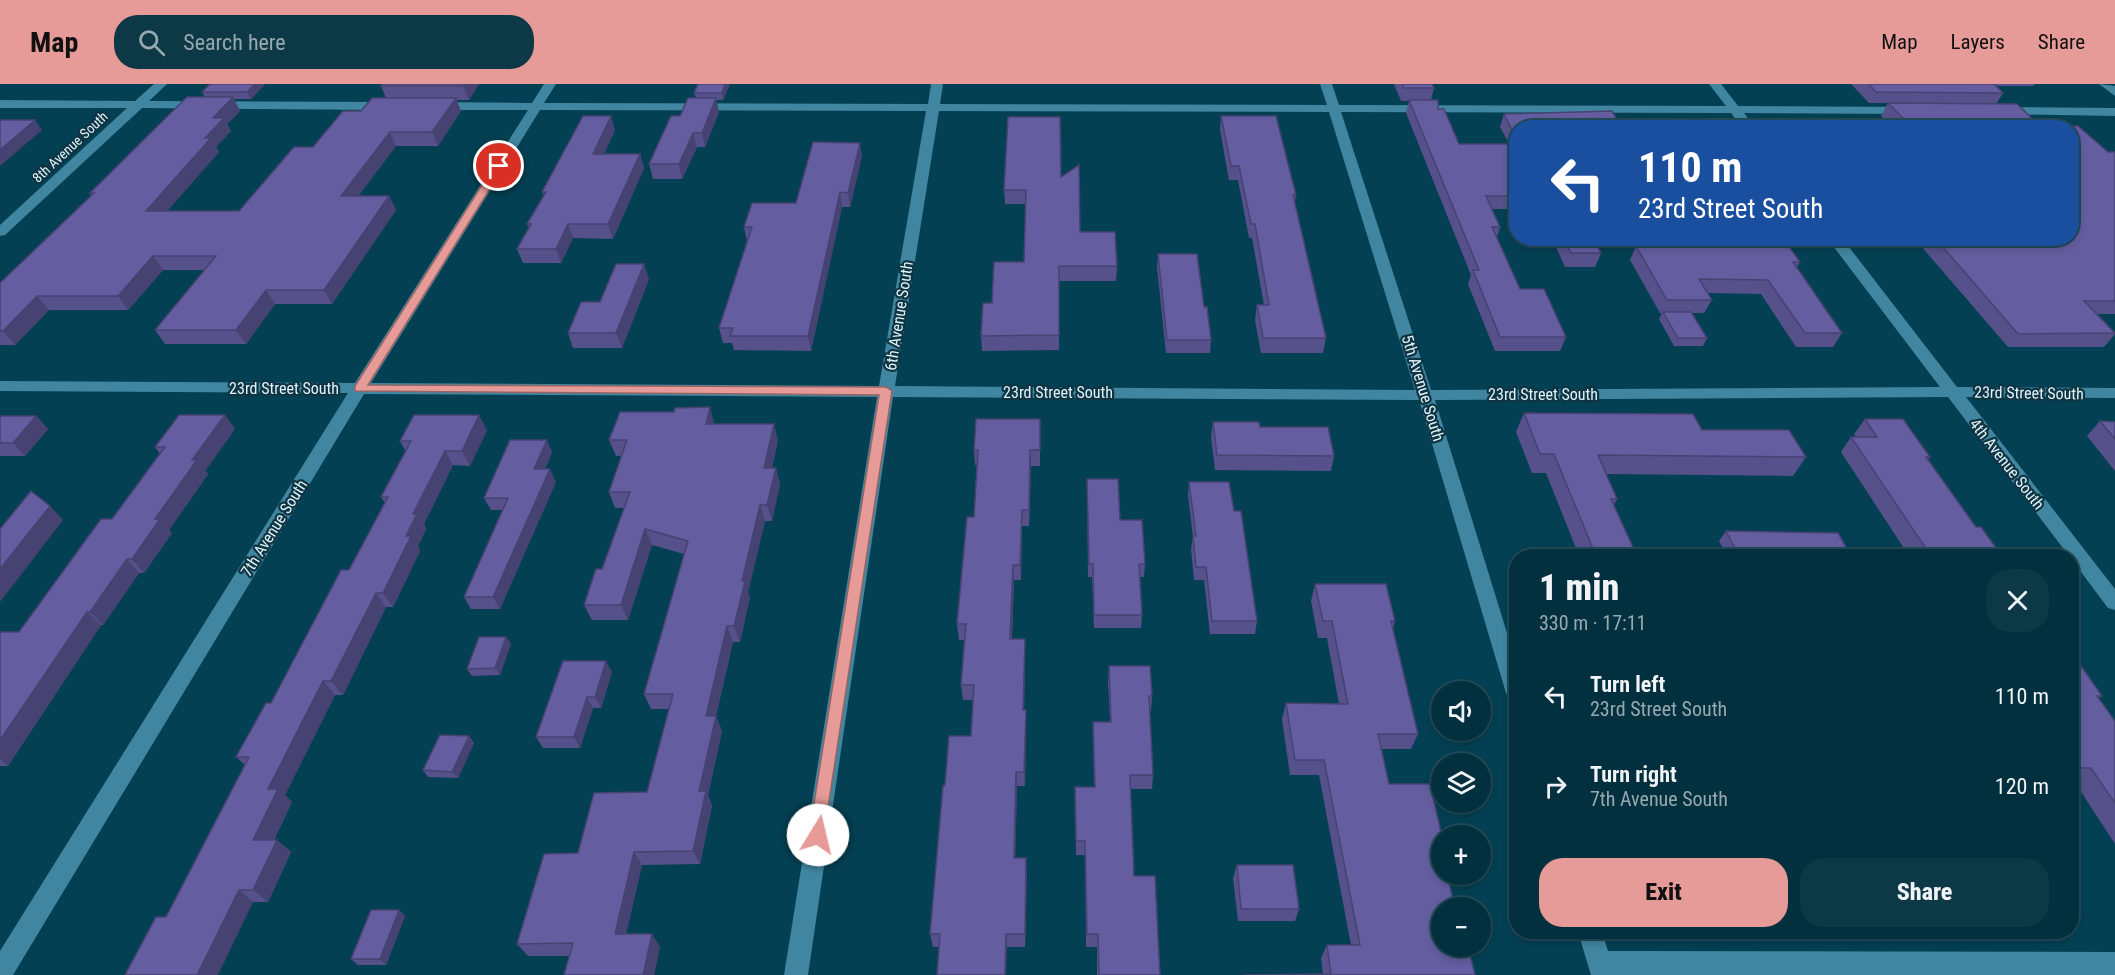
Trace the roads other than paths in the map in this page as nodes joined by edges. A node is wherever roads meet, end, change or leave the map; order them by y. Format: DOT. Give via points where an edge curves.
graph roads {
  1 [pos="161,84"];
  2 [pos="550,84"];
  3 [pos="937,84"];
  4 [pos="1326,84"];
  5 [pos="1715,84"];
  6 [pos="2105,84"];
  7 [pos="2115,92"];
  8 [pos="0,104"];
  9 [pos="537,105"];
  10 [pos="137,106"];
  11 [pos="396,106"];
  12 [pos="420,106"];
  13 [pos="933,108"];
  14 [pos="1333,108"];
  15 [pos="1734,108"];
  16 [pos="1922,110"];
  17 [pos="1991,111"];
  18 [pos="2115,112"];
  19 [pos="1743,120"];
  20 [pos="0,232"];
  21 [pos="1840,246"];
  22 [pos="0,386"];
  23 [pos="359,389"];
  24 [pos="886,391"];
  25 [pos="1951,392"];
  26 [pos="2115,393"];
  27 [pos="1425,395"];
  28 [pos="2073,549"];
  29 [pos="2079,557"];
  30 [pos="2115,603"];
  31 [pos="1509,670"];
  32 [pos="1592,939"];
  33 [pos="2115,964"];
  34 [pos="1601,969"];
  35 [pos="0,973"];
  36 [pos="796,975"];
  1 -- 10 [label="street, 8th Avenue South"];
  2 -- 9 [label="street, 7th Avenue South"];
  3 -- 13 [label="street, 6th Avenue South"];
  4 -- 14 [label="street, 5th Avenue South"];
  5 -- 15 [label="street"];
  6 -- 7 [label="street"];
  8 -- 10 [label="street"];
  9 -- 12 [label="street"];
  9 -- 13 [label="street"];
  9 -- 23 [label="street, 7th Avenue South"];
  10 -- 11 [label="street"];
  10 -- 20 [label="street, 8th Avenue South"];
  13 -- 14 [label="street"];
  13 -- 24 [label="street, 6th Avenue South"];
  14 -- 15 [label="street"];
  14 -- 27 [label="street, 5th Avenue South"];
  15 -- 16 [label="street"];
  15 -- 19 [label="street"];
  17 -- 18 [label="street"];
  21 -- 25 [label="street, 4th Avenue South"];
  22 -- 23 [label="street, 23rd Street South"];
  23 -- 24 [label="street, 23rd Street South"];
  23 -- 35 [label="street, 7th Avenue South"];
  24 -- 27 [label="street, 23rd Street South"];
  24 -- 36 [label="street, 6th Avenue South"];
  25 -- 26 [label="street, 23rd Street South"];
  25 -- 27 [label="street, 23rd Street South"];
  25 -- 28 [label="street, 4th Avenue South"];
  27 -- 31 [label="street, 5th Avenue South"];
  29 -- 30 [label="street, 4th Avenue South"];
  32 -- 34 [label="street"];
  33 -- 34 [label="street"];
}
